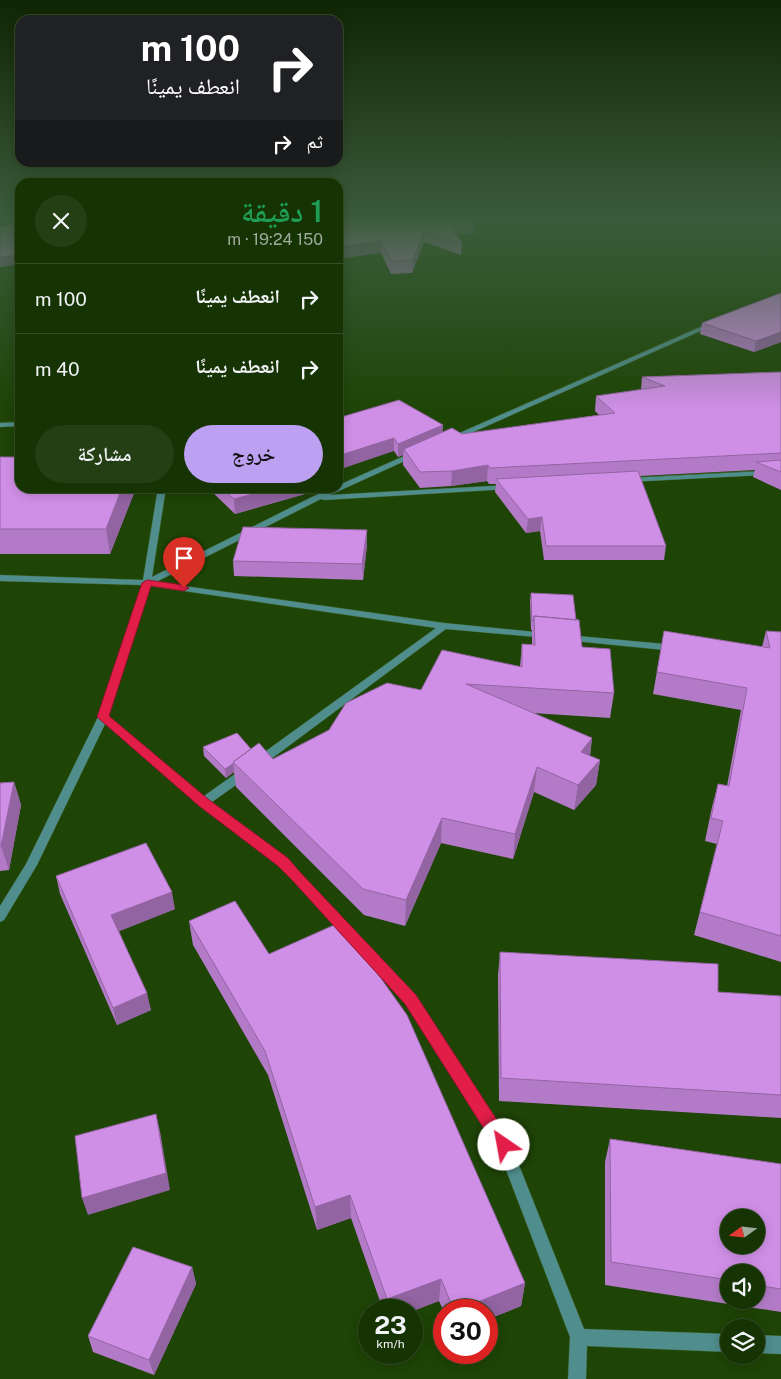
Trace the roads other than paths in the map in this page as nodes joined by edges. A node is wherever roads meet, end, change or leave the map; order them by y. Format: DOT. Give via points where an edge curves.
graph roads {
  1 [pos="717,322"];
  2 [pos="15,424"];
  3 [pos="0,425"];
  4 [pos="443,442"];
  5 [pos="425,450"];
  6 [pos="781,472"];
  7 [pos="622,481"];
  8 [pos="343,487"];
  9 [pos="514,487"];
  10 [pos="161,493"];
  11 [pos="328,493"];
  12 [pos="315,499"];
  13 [pos="0,578"];
  14 [pos="147,583"];
  15 [pos="444,626"];
  16 [pos="686,648"];
  17 [pos="103,717"];
  18 [pos="204,802"];
  19 [pos="0,917"];
  20 [pos="579,1337"];
  21 [pos="720,1343"];
  22 [pos="765,1344"];
  23 [pos="781,1345"];
  24 [pos="577,1379"];
  1 -- 4 [label="street"];
  2 -- 3 [label="street"];
  5 -- 8 [label="street"];
  6 -- 7 [label="street"];
  9 -- 12 [label="street"];
  10 -- 14 [label="street"];
  11 -- 12 [label="street"];
  12 -- 14 [label="street"];
  13 -- 14 [label="street"];
  14 -- 15 [label="street"];
  14 -- 17 [label="street"];
  15 -- 16 [label="street"];
  15 -- 18 [label="street"];
  17 -- 18 [label="street"];
  17 -- 19 [label="street" via="30,866"];
  18 -- 20 [label="street" via="283,862 410,999 504,1145"];
  20 -- 21 [label="street"];
  20 -- 24 [label="street"];
  22 -- 23 [label="street"];
}
